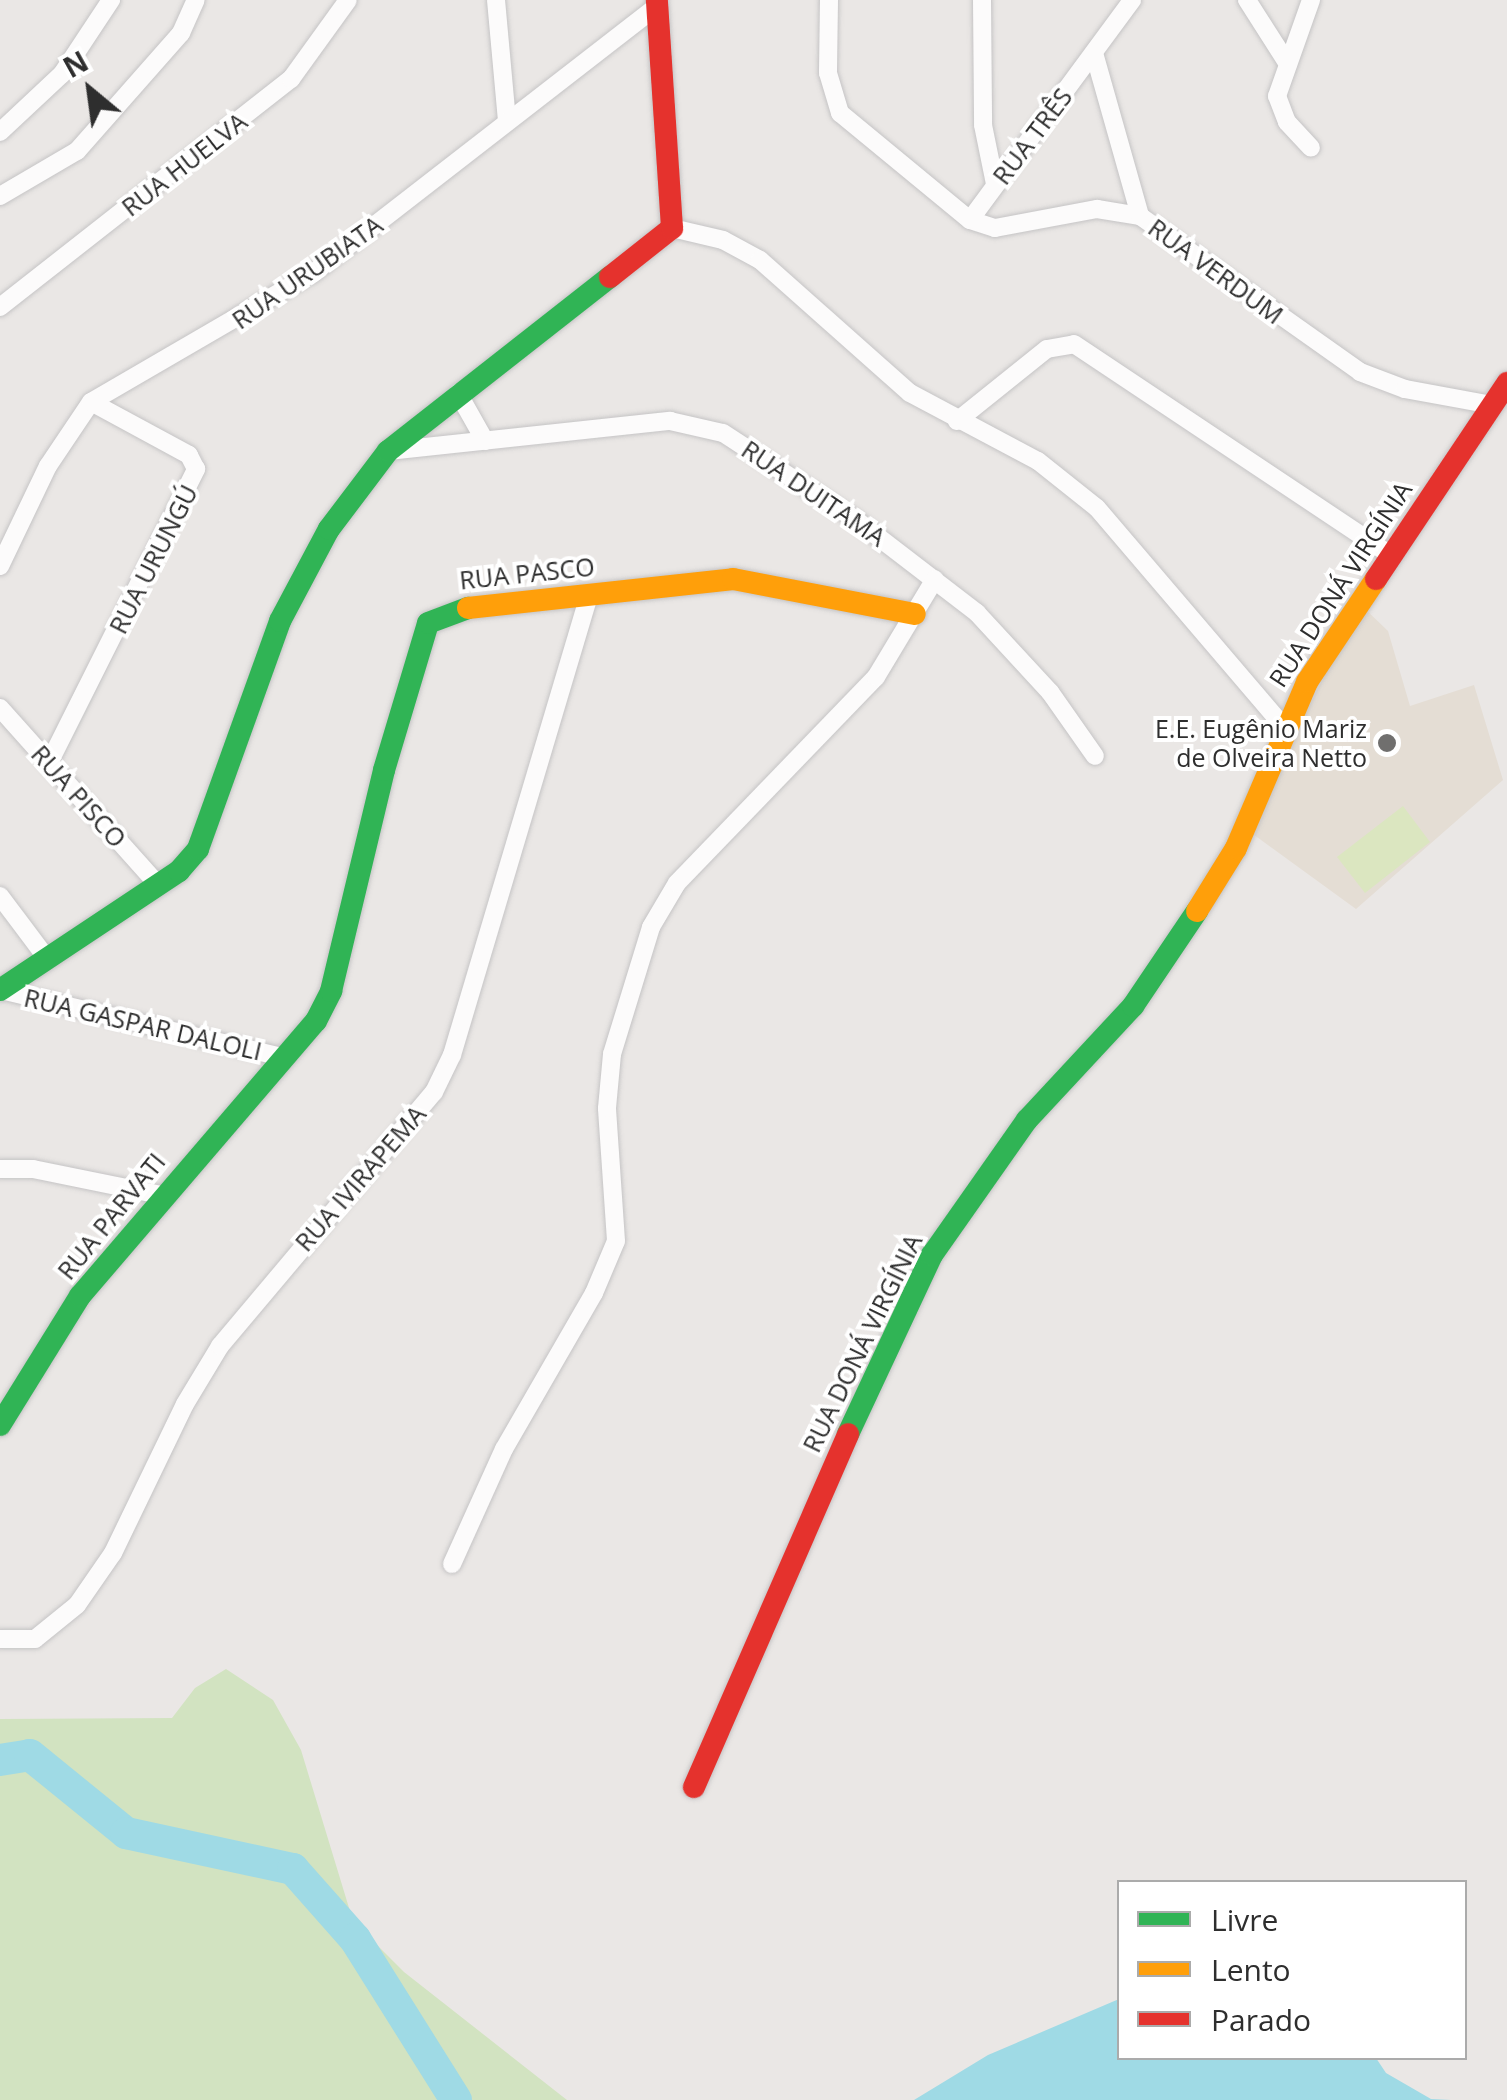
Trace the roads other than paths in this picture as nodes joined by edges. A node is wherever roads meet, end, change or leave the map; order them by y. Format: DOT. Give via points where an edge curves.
graph roads {
  1 [pos="111,0"];
  2 [pos="196,0"];
  3 [pos="496,0"];
  4 [pos="829,0"];
  5 [pos="982,0"];
  6 [pos="1132,0"];
  7 [pos="1247,0"];
  8 [pos="1311,0"];
  9 [pos="658,2"];
  10 [pos="344,4"];
  11 [pos="1094,53"];
  12 [pos="1288,64"];
  13 [pos="507,121"];
  14 [pos="0,132"];
  15 [pos="1312,148"];
  16 [pos="996,184"];
  17 [pos="0,196"];
  18 [pos="1140,216"];
  19 [pos="970,220"];
  20 [pos="672,228"];
  21 [pos="0,307"];
  22 [pos="1507,382"];
  23 [pos="458,393"];
  24 [pos="91,402"];
  25 [pos="1492,404"];
  26 [pos="958,421"];
  27 [pos="485,441"];
  28 [pos="388,451"];
  29 [pos="1389,554"];
  30 [pos="0,566"];
  31 [pos="936,579"];
  32 [pos="590,594"];
  33 [pos="914,614"];
  34 [pos="0,708"];
  35 [pos="1284,728"];
  36 [pos="1095,756"];
  37 [pos="49,763"];
  38 [pos="158,885"];
  39 [pos="0,896"];
  40 [pos="48,960"];
  41 [pos="1,990"];
  42 [pos="286,1058"];
  43 [pos="0,1169"];
  44 [pos="161,1195"];
  45 [pos="0,1425"];
  46 [pos="452,1564"];
  47 [pos="0,1639"];
  48 [pos="694,1786"];
  1 -- 14 [label="street" via="62,74"];
  2 -- 17 [label="street" via="181,32 77,151"];
  3 -- 13 [label="street"];
  4 -- 19 [label="street" via="828,74 840,113"];
  5 -- 16 [label="street" via="983,125"];
  6 -- 11 [label="street, RUA TRÊS"];
  7 -- 12 [label="street"];
  8 -- 12 [label="street"];
  9 -- 13 [label="street, RUA URUBIATA"];
  9 -- 20 [label="street"];
  10 -- 21 [label="street, RUA HUELVA" via="292,79"];
  11 -- 16 [label="street, RUA TRÊS"];
  11 -- 18 [label="street"];
  12 -- 15 [label="street" via="1277,104"];
  13 -- 24 [label="street, RUA URUBIATA" via="282,295"];
  16 -- 19 [label="street, RUA TRÊS"];
  18 -- 19 [label="street, RUA VERDUM" via="1097,209 996,228"];
  18 -- 25 [label="street, RUA VERDUM" via="1360,372"];
  20 -- 23 [label="street"];
  20 -- 26 [label="street" via="723,240 760,260 910,394"];
  22 -- 25 [label="street, RUA DONÁ VIRGÍNIA"];
  23 -- 27 [label="street"];
  23 -- 28 [label="street"];
  24 -- 30 [label="street, RUA URUBIATA" via="48,466"];
  24 -- 37 [label="street, RUA URUNGÚ" via="189,455 196,469"];
  25 -- 29 [label="street, RUA DONÁ VIRGÍNIA"];
  26 -- 29 [label="street" via="1047,350 1074,344"];
  26 -- 35 [label="street" via="1038,462 1097,508"];
  27 -- 28 [label="street, RUA DUITAMA"];
  27 -- 31 [label="street, RUA DUITAMA" via="670,421 710,428 744,444"];
  28 -- 38 [label="street" via="329,528 280,622 252,688 210,827 179,871"];
  29 -- 35 [label="street, RUA DONÁ VIRGÍNIA"];
  31 -- 33 [label="street"];
  31 -- 36 [label="street, RUA DUITAMA" via="1021,657"];
  32 -- 33 [label="street, RUA PASCO" via="746,580"];
  32 -- 42 [label="street, RUA PASCO" via="450,610 428,623 384,770 331,991"];
  32 -- 47 [label="street, RUA IVIRAPEMA" via="452,1055 434,1092 220,1346 78,1605 36,1638"];
  33 -- 46 [label="street" via="876,677 677,883 651,927 612,1054 608,1108 616,1242 594,1294 504,1449"];
  34 -- 37 [label="street, RUA PISCO"];
  35 -- 48 [label="street, RUA DONÁ VIRGÍNIA" via="1236,848 1189,923 1133,1006 1027,1120 932,1255"];
  37 -- 38 [label="street, RUA PISCO"];
  38 -- 40 [label="street"];
  39 -- 40 [label="street"];
  40 -- 41 [label="street"];
  41 -- 42 [label="street, RUA GASPAR DALOLI"];
  42 -- 44 [label="street, RUA PARVATI"];
  43 -- 44 [label="street" via="34,1169"];
  44 -- 45 [label="street, RUA PARVATI" via="80,1296"];
}
